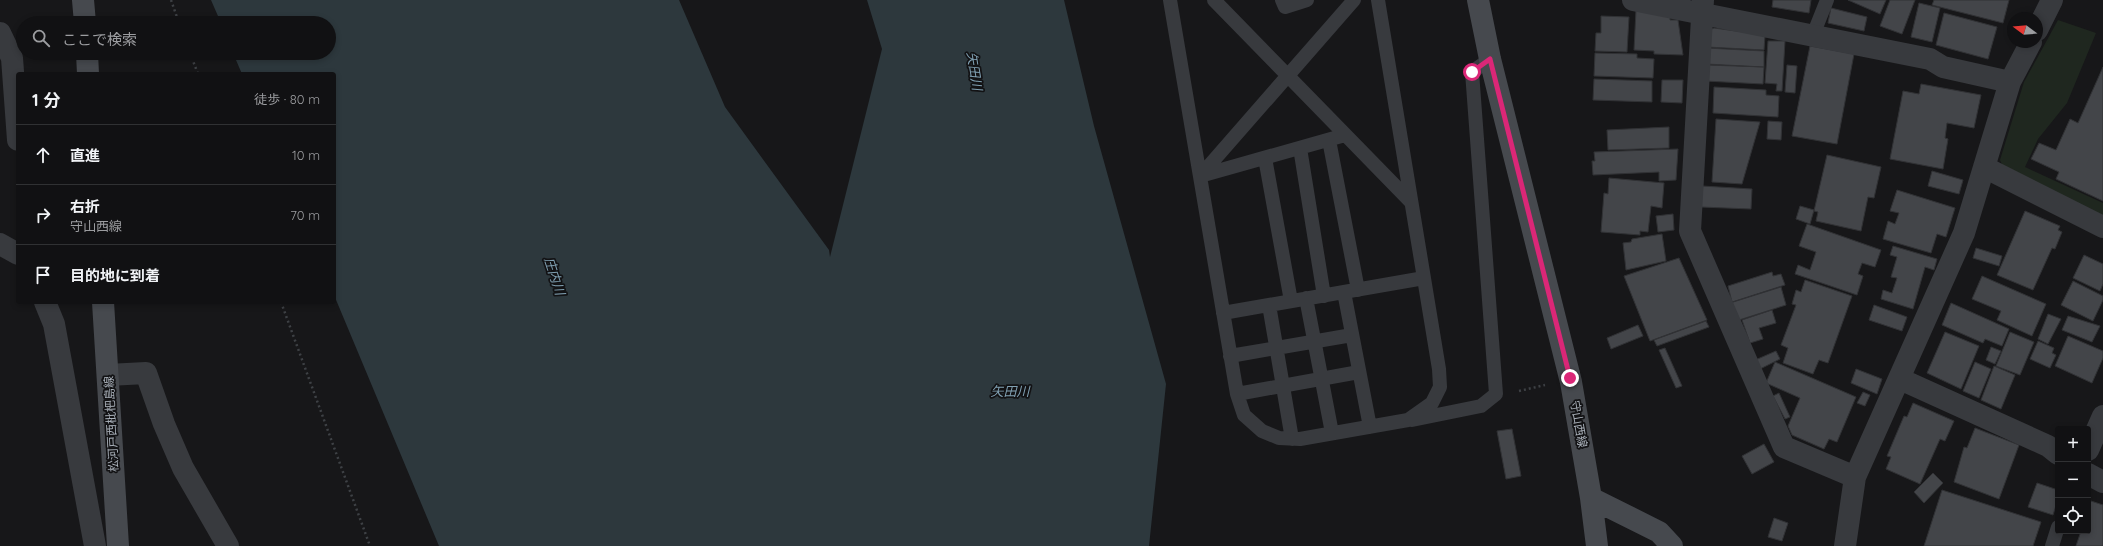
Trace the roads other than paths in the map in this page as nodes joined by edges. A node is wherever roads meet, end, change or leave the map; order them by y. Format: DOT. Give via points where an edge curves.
graph roads {
  1 [pos="83,0"];
  2 [pos="1170,0"];
  3 [pos="1282,0"];
  4 [pos="1307,0"];
  5 [pos="1354,0"];
  6 [pos="1378,0"];
  7 [pos="1478,0"];
  8 [pos="1492,0"];
  9 [pos="1633,0"];
  10 [pos="1827,0"];
  11 [pos="2052,0"];
  12 [pos="1220,3"];
  13 [pos="1702,6"];
  14 [pos="84,16"];
  15 [pos="2043,18"];
  16 [pos="0,33"];
  17 [pos="1813,35"];
  18 [pos="2028,48"];
  19 [pos="1490,59"];
  20 [pos="87,60"];
  21 [pos="88,72"];
  22 [pos="1288,77"];
  23 [pos="2010,82"];
  24 [pos="16,113"];
  25 [pos="1345,135"];
  26 [pos="1329,140"];
  27 [pos="1300,148"];
  28 [pos="1265,158"];
  29 [pos="1984,167"];
  30 [pos="1200,176"];
  31 [pos="1411,202"];
  32 [pos="2103,227"];
  33 [pos="0,244"];
  34 [pos="16,253"];
  35 [pos="1424,278"];
  36 [pos="1351,291"];
  37 [pos="1324,296"];
  38 [pos="1306,298"];
  39 [pos="1291,301"];
  40 [pos="45,304"];
  41 [pos="104,304"];
  42 [pos="1269,305"];
  43 [pos="1223,314"];
  44 [pos="1352,335"];
  45 [pos="1314,342"];
  46 [pos="1277,349"];
  47 [pos="1230,356"];
  48 [pos="1360,372"];
  49 [pos="108,375"];
  50 [pos="1322,379"];
  51 [pos="1900,379"];
  52 [pos="1283,386"];
  53 [pos="1236,394"];
  54 [pos="2103,416"];
  55 [pos="1408,420"];
  56 [pos="1370,427"];
  57 [pos="1332,433"];
  58 [pos="1292,439"];
  59 [pos="2091,443"];
  60 [pos="2055,452"];
  61 [pos="2091,476"];
  62 [pos="1855,477"];
  63 [pos="2103,482"];
  64 [pos="1592,498"];
  65 [pos="2056,534"];
  66 [pos="95,546"];
  67 [pos="118,546"];
  68 [pos="228,546"];
  69 [pos="1597,546"];
  70 [pos="1672,546"];
  71 [pos="1845,546"];
  72 [pos="2052,546"];
  1 -- 14 [label="main road"];
  2 -- 30 [label="lane"];
  3 -- 4 [label="lane" via="1285,7"];
  5 -- 22 [label="lane"];
  6 -- 31 [label="lane"];
  7 -- 19 [label="main road, 守山西線"];
  8 -- 19 [label="main road"];
  9 -- 13 [label="street"];
  10 -- 17 [label="lane"];
  11 -- 15 [label="street"];
  12 -- 22 [label="lane"];
  13 -- 17 [label="street"];
  13 -- 62 [label="street" via="1690,231 1784,447"];
  16 -- 24 [label="street" via="12,58"];
  17 -- 23 [label="street" via="1930,59 1943,67"];
  18 -- 23 [label="street"];
  19 -- 55 [label="lane" via="1472,72 1496,394 1481,406"];
  19 -- 64 [label="main road, 守山西線" via="1572,382"];
  20 -- 21 [label="main road"];
  22 -- 25 [label="lane"];
  22 -- 30 [label="lane"];
  23 -- 29 [label="street"];
  25 -- 26 [label="lane"];
  25 -- 31 [label="lane"];
  26 -- 27 [label="lane"];
  26 -- 36 [label="lane"];
  27 -- 28 [label="lane"];
  27 -- 37 [label="lane"];
  28 -- 30 [label="lane"];
  28 -- 39 [label="lane"];
  29 -- 32 [label="street"];
  29 -- 51 [label="street" via="1964,233"];
  30 -- 43 [label="lane"];
  31 -- 35 [label="lane"];
  33 -- 34 [label="street"];
  35 -- 36 [label="lane"];
  35 -- 55 [label="lane" via="1440,387 1432,403"];
  36 -- 37 [label="lane"];
  36 -- 44 [label="lane"];
  37 -- 38 [label="lane"];
  38 -- 39 [label="lane"];
  38 -- 45 [label="lane"];
  39 -- 42 [label="lane"];
  40 -- 66 [label="street" via="54,324"];
  41 -- 49 [label="main road, 松河戸西枇杷島線"];
  42 -- 43 [label="lane"];
  42 -- 46 [label="lane"];
  43 -- 47 [label="lane"];
  44 -- 45 [label="lane"];
  44 -- 48 [label="lane"];
  45 -- 46 [label="lane"];
  45 -- 50 [label="lane"];
  46 -- 47 [label="lane"];
  46 -- 52 [label="lane"];
  47 -- 53 [label="lane"];
  48 -- 50 [label="lane"];
  48 -- 56 [label="lane"];
  49 -- 67 [label="main road, 松河戸西枇杷島線"];
  49 -- 68 [label="street" via="146,373 182,468"];
  50 -- 52 [label="lane"];
  50 -- 57 [label="lane"];
  51 -- 60 [label="street" via="2048,446"];
  51 -- 62 [label="street"];
  52 -- 53 [label="lane"];
  52 -- 58 [label="lane"];
  53 -- 58 [label="lane" via="1244,415 1262,431 1279,438"];
  54 -- 59 [label="street"];
  55 -- 56 [label="lane"];
  56 -- 57 [label="lane"];
  57 -- 58 [label="lane"];
  61 -- 63 [label="street"];
  62 -- 71 [label="street"];
  64 -- 69 [label="main road, 守山西線"];
  64 -- 70 [label="main road" via="1660,532"];
  65 -- 72 [label="lane"];
}
